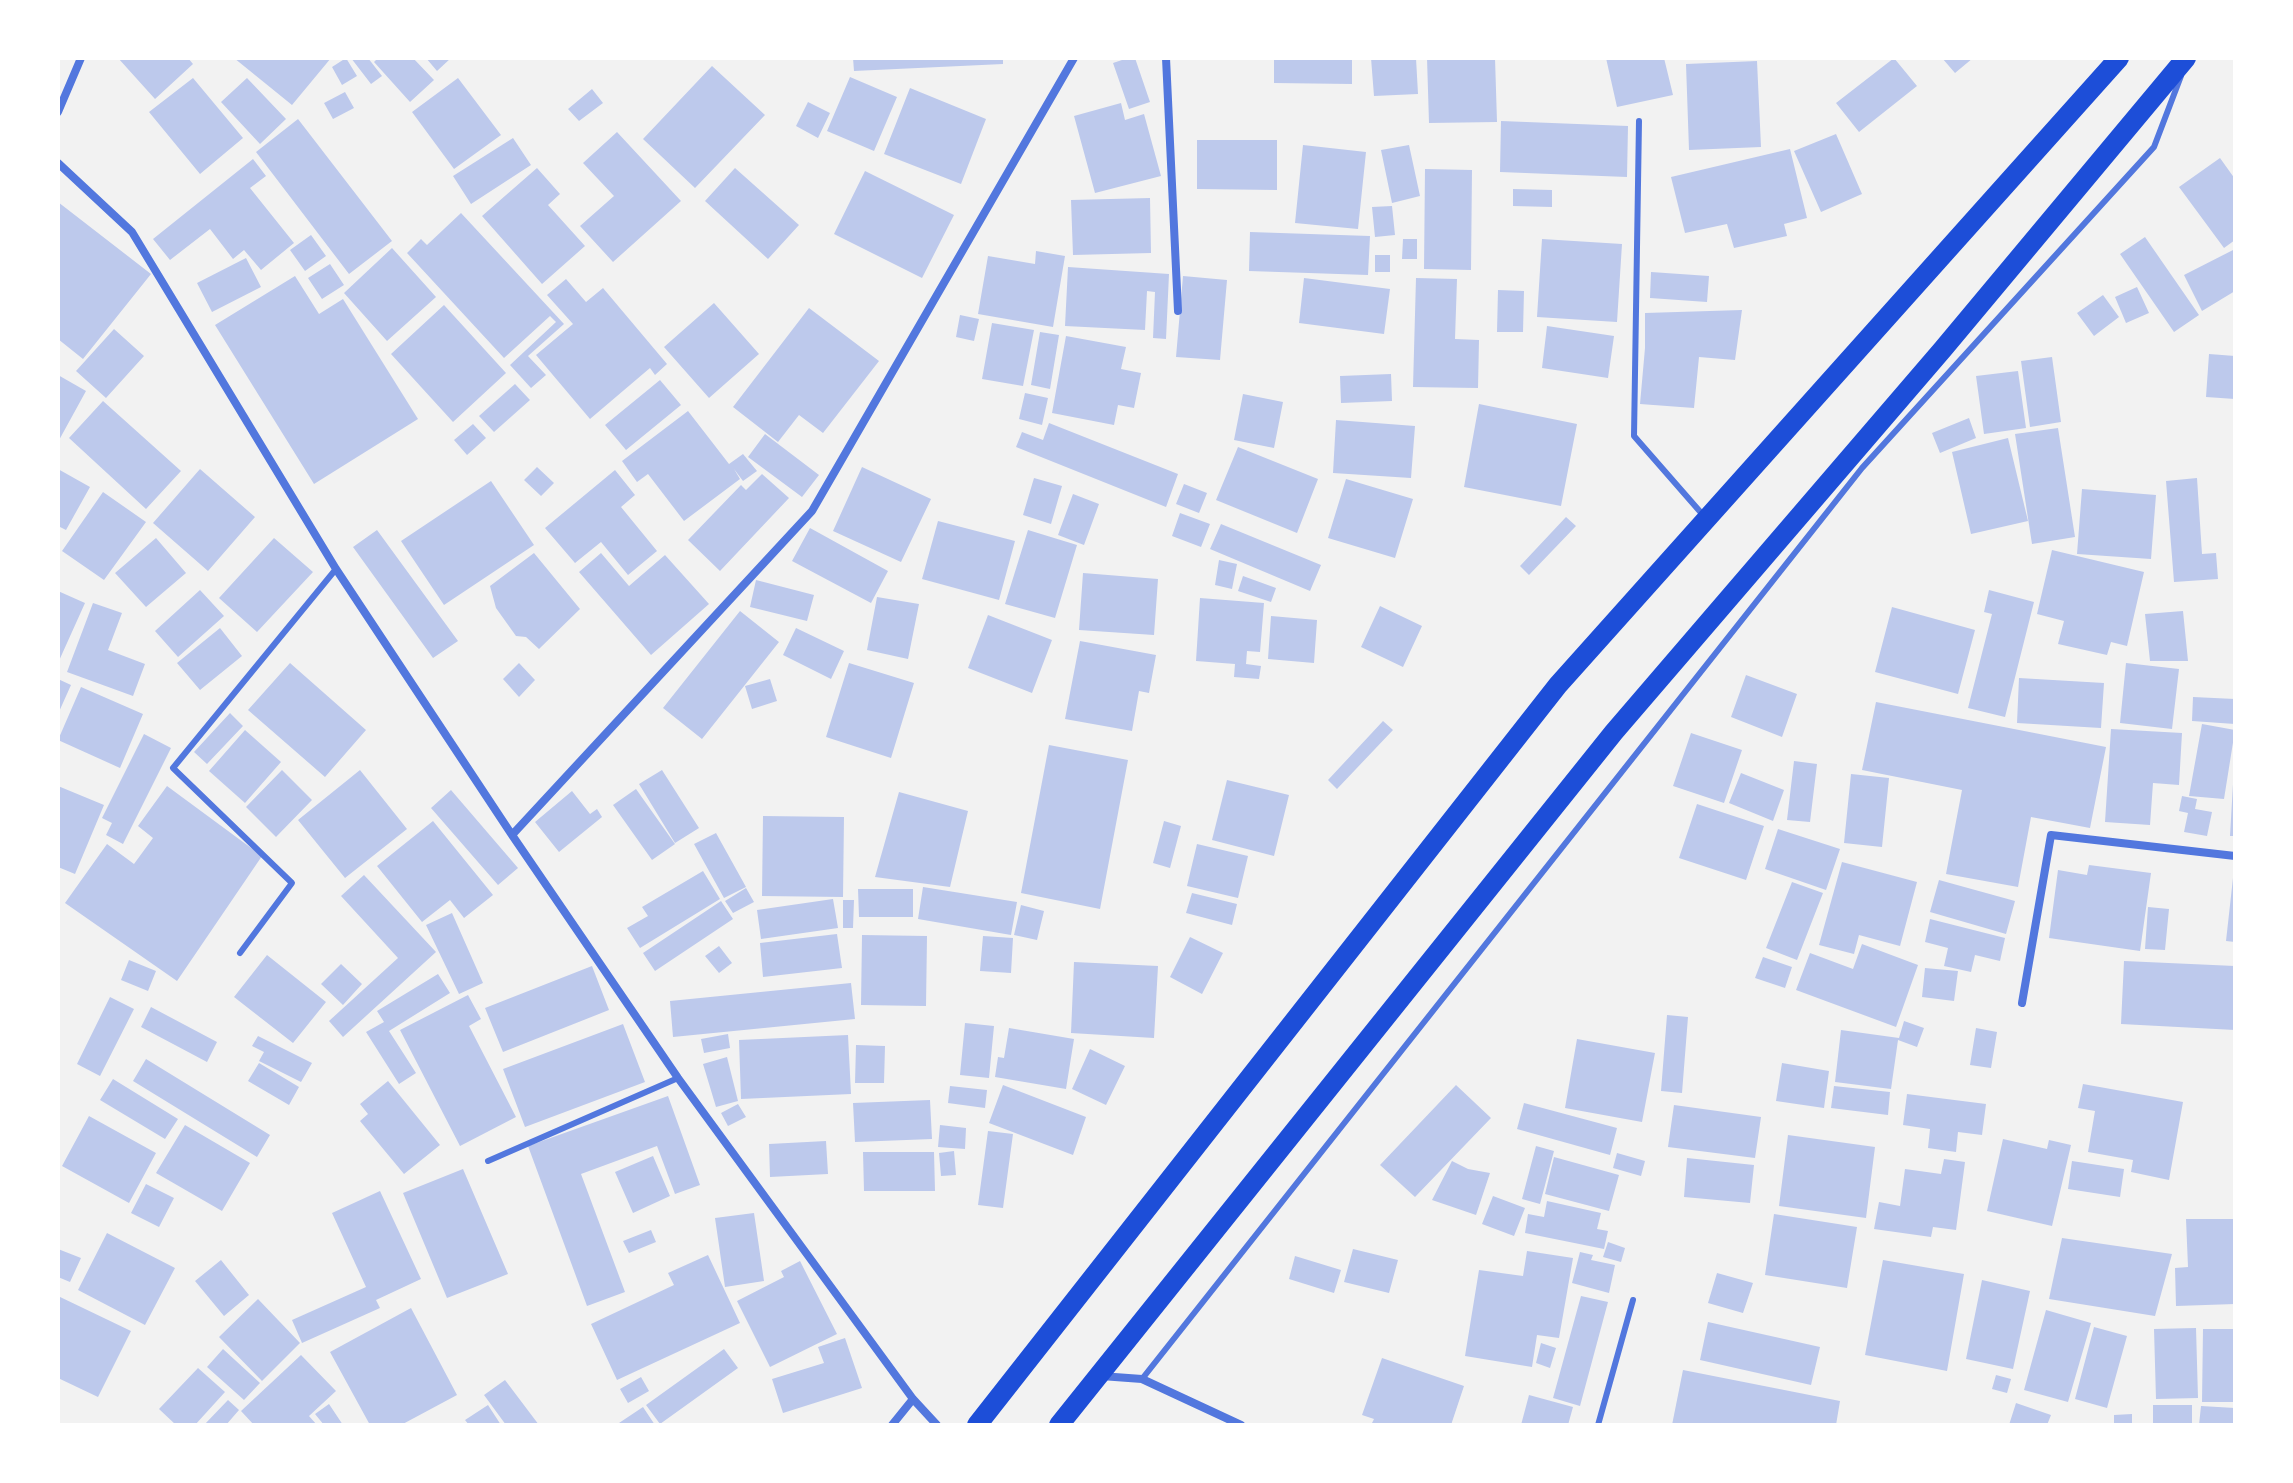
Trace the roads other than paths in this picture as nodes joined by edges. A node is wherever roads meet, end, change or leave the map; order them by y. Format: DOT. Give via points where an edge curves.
graph roads {
  1 [pos="81,58"];
  2 [pos="1074,58"];
  3 [pos="1166,58"];
  4 [pos="2119,58"];
  5 [pos="2187,58"];
  6 [pos="58,112"];
  7 [pos="1639,121"];
  8 [pos="58,163"];
  9 [pos="1178,311"];
  10 [pos="1706,518"];
  11 [pos="336,569"];
  12 [pos="512,835"];
  13 [pos="2235,856"];
  14 [pos="240,953"];
  15 [pos="2022,1003"];
  16 [pos="678,1078"];
  17 [pos="488,1161"];
  18 [pos="1633,1300"];
  19 [pos="1100,1376"];
  20 [pos="1142,1379"];
  21 [pos="913,1399"];
  22 [pos="892,1425"];
  23 [pos="937,1425"];
  24 [pos="977,1425"];
  25 [pos="1059,1425"];
  26 [pos="1241,1425"];
  27 [pos="1598,1425"];
  1 -- 6 [label="street"];
  2 -- 12 [label="street" via="812,511"];
  3 -- 9 [label="street"];
  4 -- 10 [label="main road"];
  5 -- 19 [label="main road" via="1614,732"];
  5 -- 20 [label="lane" via="2154,147 1862,468"];
  7 -- 10 [label="lane" via="1634,436"];
  8 -- 11 [label="street" via="132,232"];
  10 -- 24 [label="main road" via="1548,697"];
  11 -- 12 [label="street"];
  11 -- 14 [label="lane" via="173,768 292,883"];
  12 -- 16 [label="street"];
  13 -- 15 [label="street" via="2051,835"];
  16 -- 17 [label="lane"];
  16 -- 21 [label="street"];
  18 -- 27 [label="lane"];
  19 -- 20 [label="street"];
  19 -- 25 [label="main road"];
  20 -- 26 [label="street"];
  21 -- 22 [label="street"];
  21 -- 23 [label="street"];
}
